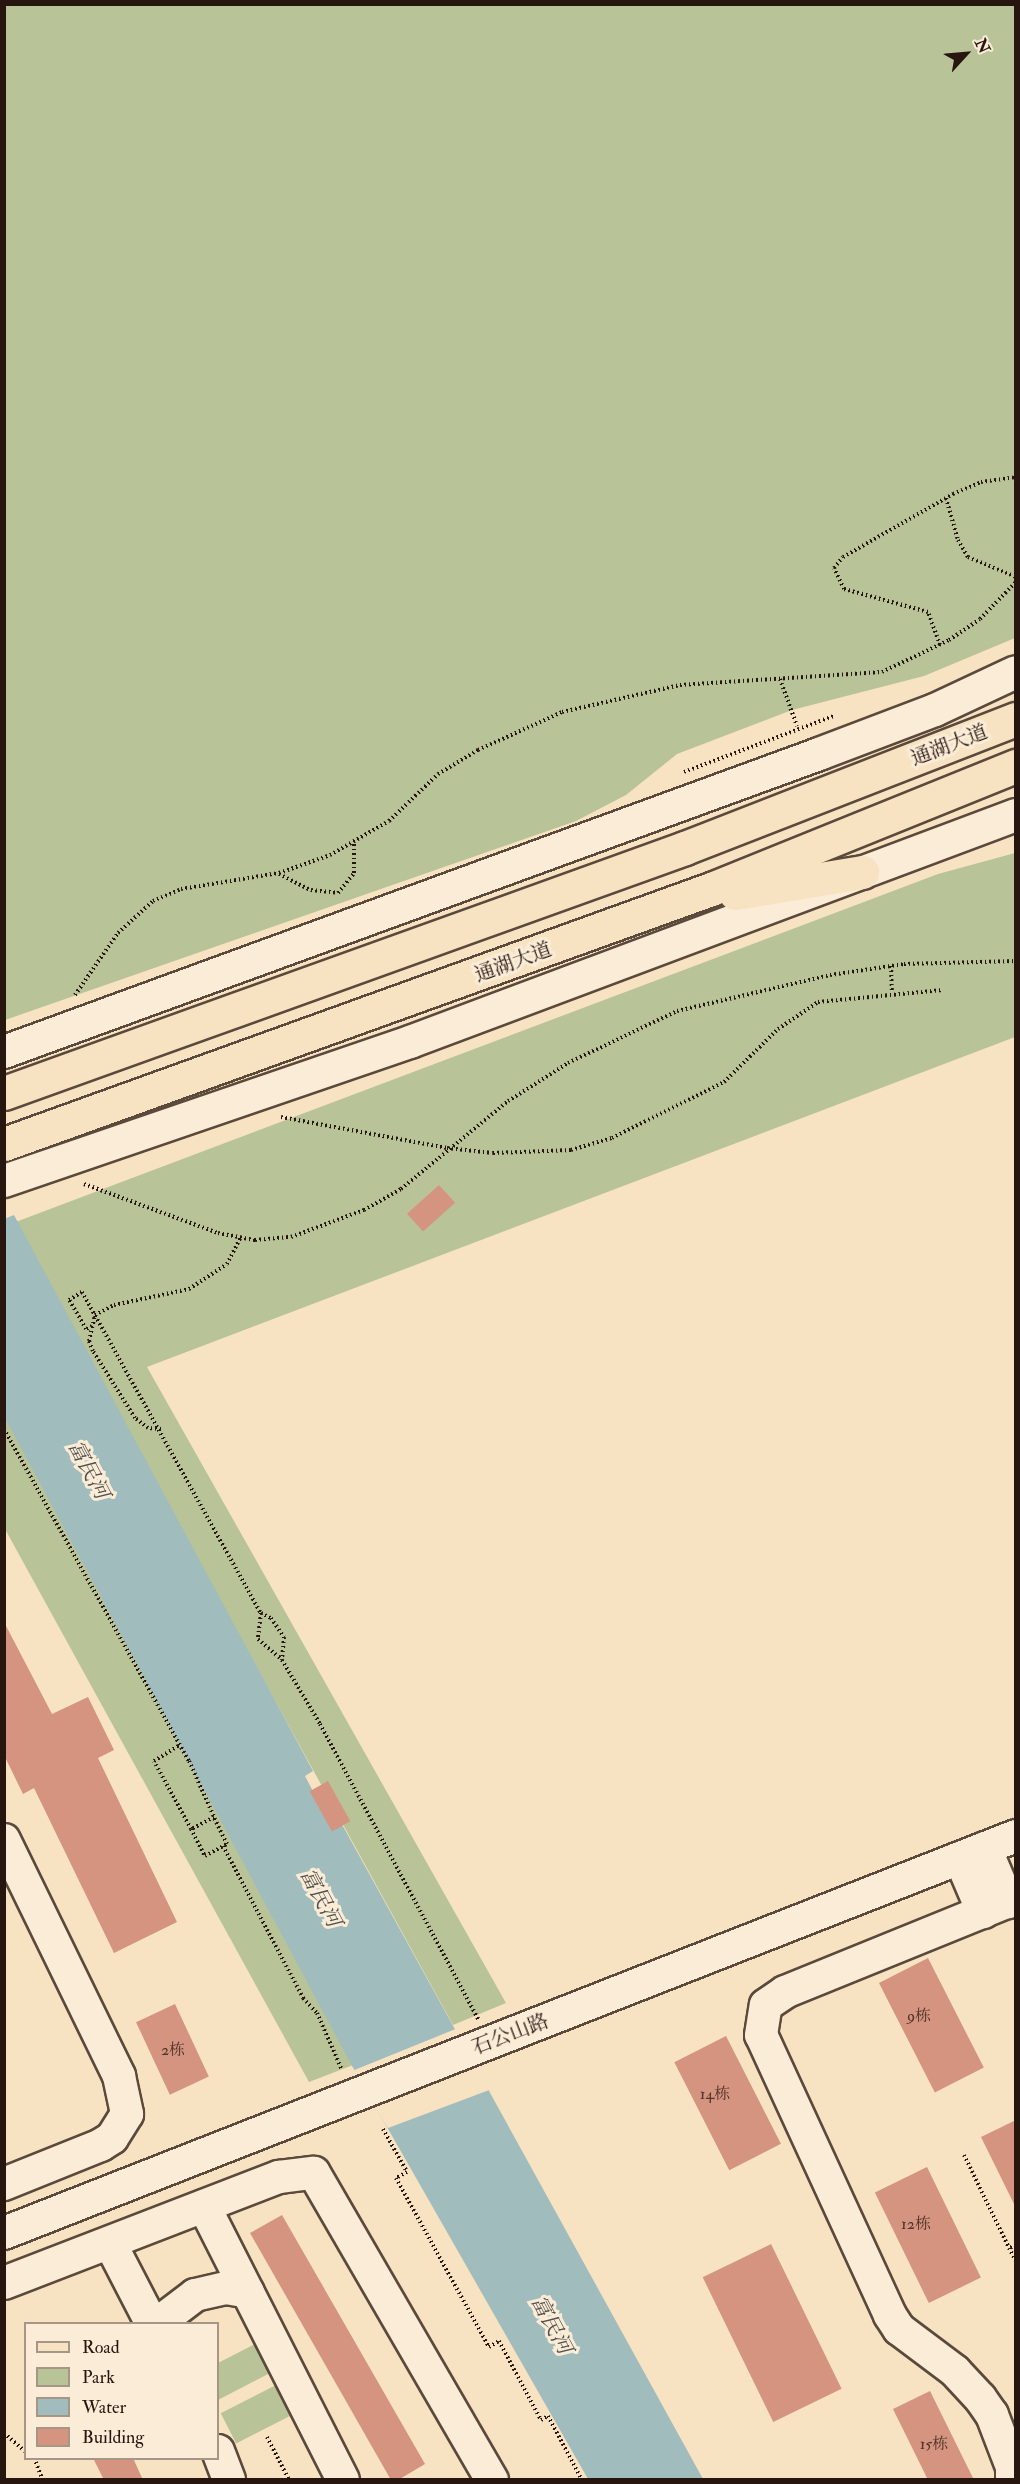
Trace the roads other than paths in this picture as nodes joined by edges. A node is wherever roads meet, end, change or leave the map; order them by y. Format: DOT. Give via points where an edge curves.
graph roads {
  1 [pos="1016,672"];
  2 [pos="1016,719"];
  3 [pos="1016,766"];
  4 [pos="1016,815"];
  5 [pos="862,872"];
  6 [pos="671,903"];
  7 [pos="4,1052"];
  8 [pos="4,1093"];
  9 [pos="4,1144"];
  10 [pos="4,1181"];
  11 [pos="1016,1836"];
  12 [pos="4,1840"];
  13 [pos="972,1853"];
  14 [pos="1002,1904"];
  15 [pos="4,2184"];
  16 [pos="204,2206"];
  17 [pos="4,2233"];
  18 [pos="110,2242"];
  19 [pos="4,2283"];
  20 [pos="248,2292"];
  21 [pos="151,2322"];
  22 [pos="160,2322"];
  23 [pos="219,2454"];
  24 [pos="229,2480"];
  25 [pos="343,2480"];
  26 [pos="492,2480"];
  27 [pos="1012,2480"];
  1 -- 7 [label="street" via="935,710 808,759"];
  2 -- 8 [label="main road, 通湖大道" via="685,848"];
  3 -- 6 [label="main road, 通湖大道"];
  4 -- 5 [label="street"];
  5 -- 6 [label="main road"];
  5 -- 10 [label="street" via="410,1042"];
  6 -- 9 [label="main road, 通湖大道"];
  11 -- 13 [label="street, 石公山路"];
  12 -- 15 [label="street" via="119,2076 127,2114 112,2138 102,2145"];
  13 -- 14 [label="street"];
  13 -- 17 [label="street, 石公山路"];
  14 -- 27 [label="street" via="785,1992 766,2005 761,2035 890,2315 899,2329 955,2371 980,2398 996,2426 1012,2467"];
  16 -- 18 [label="street"];
  16 -- 20 [label="street"];
  16 -- 26 [label="street" via="297,2172 314,2173"];
  18 -- 19 [label="street"];
  18 -- 21 [label="street"];
  20 -- 22 [label="street" via="226,2288 195,2295"];
  20 -- 25 [label="street"];
  23 -- 24 [label="street"];
}
